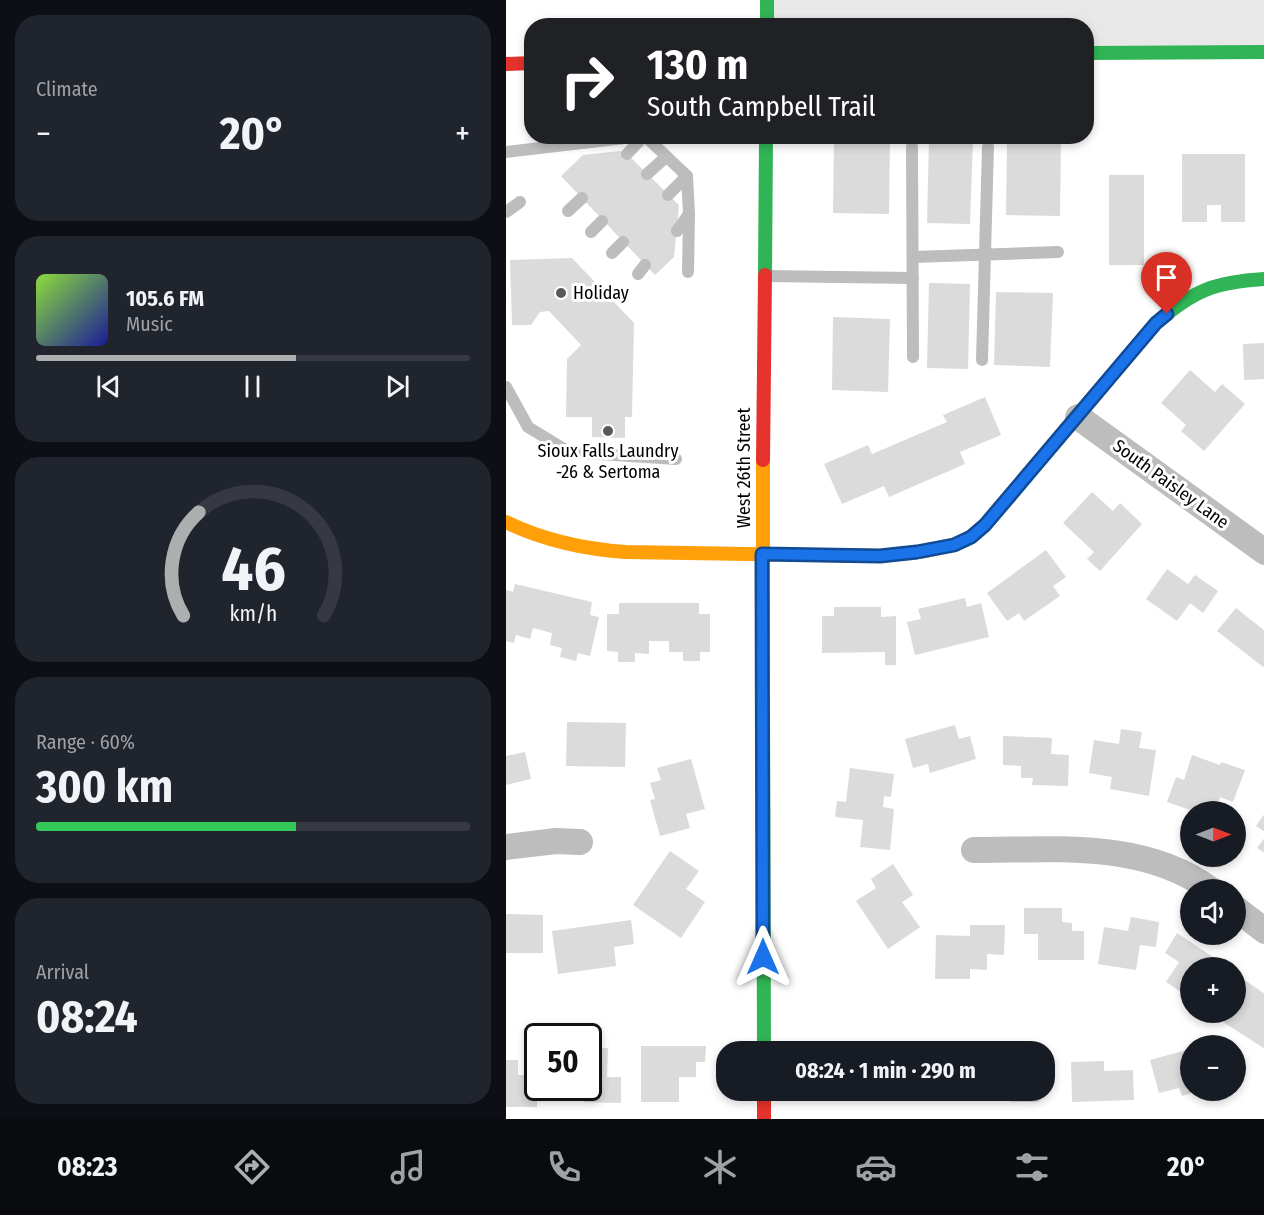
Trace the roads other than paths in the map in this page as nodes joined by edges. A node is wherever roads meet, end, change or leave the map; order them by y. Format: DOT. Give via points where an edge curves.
graph roads {
  1 [pos="767,0"];
  2 [pos="767,18"];
  3 [pos="1265,52"];
  4 [pos="1094,53"];
  5 [pos="524,63"];
  6 [pos="506,64"];
  7 [pos="575,144"];
  8 [pos="636,144"];
  9 [pos="652,144"];
  10 [pos="766,144"];
  11 [pos="912,147"];
  12 [pos="988,147"];
  13 [pos="506,152"];
  14 [pos="627,154"];
  15 [pos="666,157"];
  16 [pos="647,174"];
  17 [pos="687,176"];
  18 [pos="668,195"];
  19 [pos="582,198"];
  20 [pos="520,202"];
  21 [pos="568,211"];
  22 [pos="506,212"];
  23 [pos="689,214"];
  24 [pos="602,221"];
  25 [pos="677,231"];
  26 [pos="591,232"];
  27 [pos="623,242"];
  28 [pos="1058,252"];
  29 [pos="612,253"];
  30 [pos="985,255"];
  31 [pos="912,256"];
  32 [pos="688,272"];
  33 [pos="764,276"];
  34 [pos="913,278"];
  35 [pos="1265,279"];
  36 [pos="913,357"];
  37 [pos="982,360"];
  38 [pos="506,387"];
  39 [pos="1078,417"];
  40 [pos="676,459"];
  41 [pos="506,522"];
  42 [pos="1265,552"];
  43 [pos="762,554"];
  44 [pos="580,842"];
  45 [pos="506,847"];
  46 [pos="974,850"];
  47 [pos="1191,879"];
  48 [pos="1246,916"];
  49 [pos="1265,931"];
  50 [pos="764,1041"];
  51 [pos="764,1101"];
  52 [pos="764,1119"];
  1 -- 2 [label="main road"];
  3 -- 4 [label="main road"];
  5 -- 6 [label="main road"];
  7 -- 13 [label="lane"];
  8 -- 14 [label="lane"];
  9 -- 15 [label="lane"];
  10 -- 33 [label="main road, West 26th Street"];
  11 -- 31 [label="lane"];
  12 -- 30 [label="lane"];
  15 -- 16 [label="lane"];
  15 -- 17 [label="lane"];
  17 -- 18 [label="lane"];
  17 -- 23 [label="lane"];
  19 -- 21 [label="lane"];
  20 -- 22 [label="lane"];
  23 -- 25 [label="lane"];
  23 -- 32 [label="lane"];
  24 -- 26 [label="lane"];
  27 -- 29 [label="lane"];
  28 -- 30 [label="lane"];
  30 -- 31 [label="lane"];
  30 -- 37 [label="lane"];
  31 -- 34 [label="lane"];
  33 -- 34 [label="lane"];
  33 -- 43 [label="main road, West 26th Street"];
  34 -- 36 [label="lane"];
  35 -- 39 [label="main road" via="1214,285 1177,304 1156,323"];
  38 -- 40 [label="lane" via="528,427 569,452"];
  39 -- 42 [label="street, South Paisley Lane"];
  39 -- 43 [label="main road" via="985,525 954,545 880,556"];
  41 -- 43 [label="main road" via="558,544 590,550"];
  43 -- 50 [label="main road, West 26th Street"];
  44 -- 45 [label="street"];
  46 -- 47 [label="street" via="1118,852 1168,866"];
  48 -- 49 [label="street"];
  51 -- 52 [label="main road"];
}
